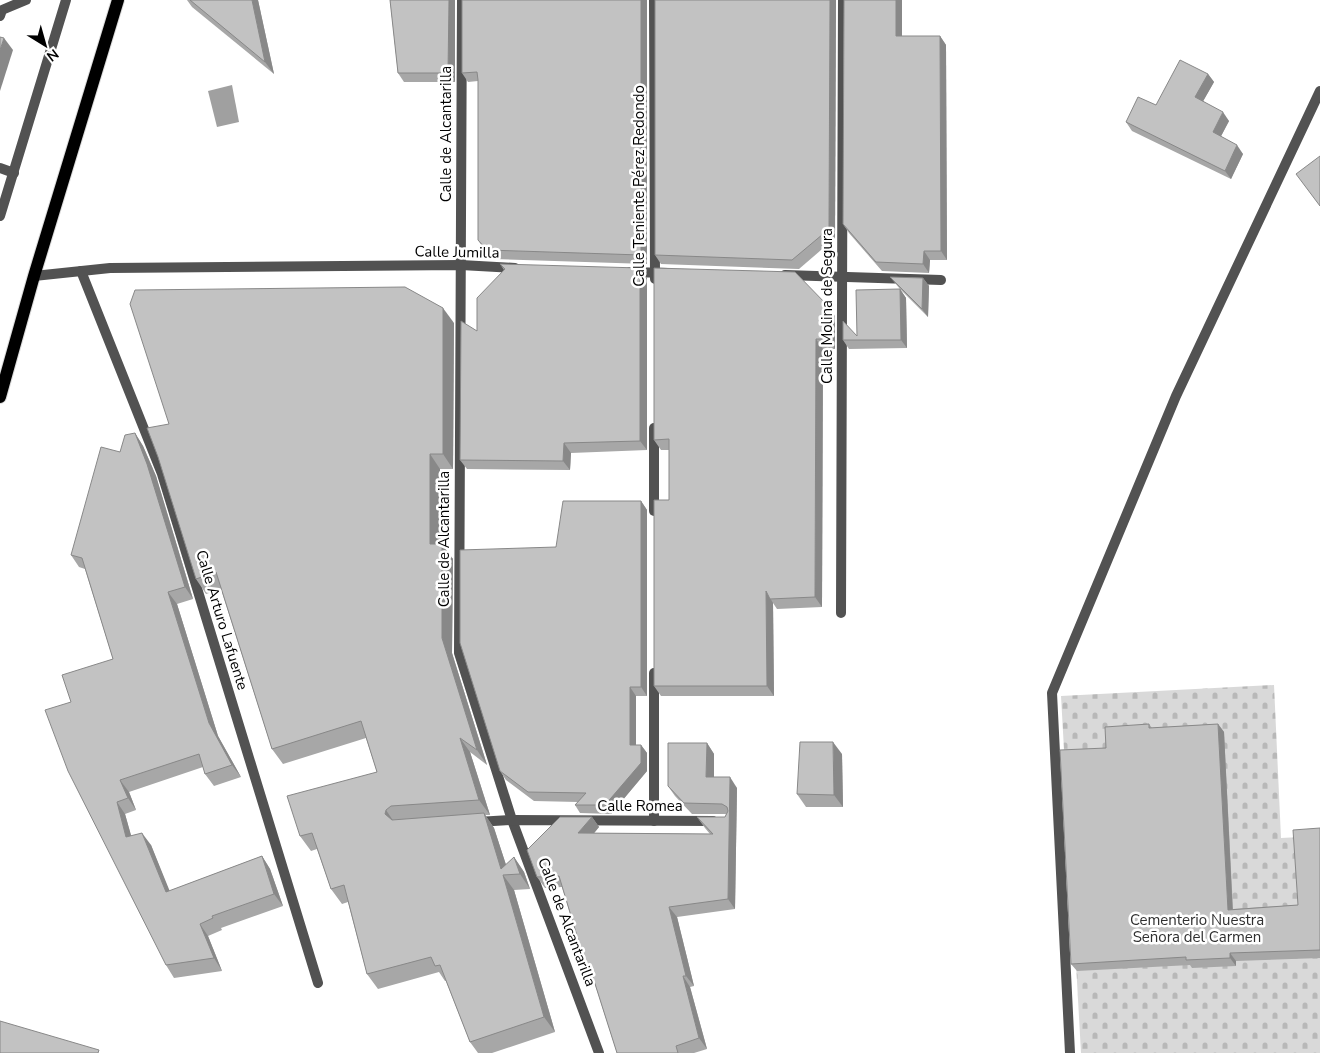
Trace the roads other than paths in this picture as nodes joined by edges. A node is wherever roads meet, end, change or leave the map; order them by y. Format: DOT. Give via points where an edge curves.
graph roads {
  1 [pos="26,0"];
  2 [pos="66,0"];
  3 [pos="118,0"];
  4 [pos="462,0"];
  5 [pos="654,0"];
  6 [pos="843,0"];
  7 [pos="0,16"];
  8 [pos="1320,91"];
  9 [pos="0,168"];
  10 [pos="14,173"];
  11 [pos="0,216"];
  12 [pos="461,266"];
  13 [pos="529,268"];
  14 [pos="81,271"];
  15 [pos="616,271"];
  16 [pos="654,273"];
  17 [pos="674,273"];
  18 [pos="773,275"];
  19 [pos="34,276"];
  20 [pos="842,277"];
  21 [pos="941,280"];
  22 [pos="654,293"];
  23 [pos="0,397"];
  24 [pos="654,412"];
  25 [pos="654,522"];
  26 [pos="841,613"];
  27 [pos="654,662"];
  28 [pos="512,820"];
  29 [pos="654,821"];
  30 [pos="719,821"];
  31 [pos="466,823"];
  32 [pos="318,983"];
  33 [pos="600,1053"];
  34 [pos="1070,1053"];
  1 -- 7 [label="street" via="2,10"];
  2 -- 10 [label="street"];
  3 -- 19 [label="main road"];
  4 -- 12 [label="street, Calle de Alcantarilla"];
  5 -- 16 [label="street, Calle Teniente Pérez Redondo"];
  6 -- 20 [label="street, Calle Molina de Segura"];
  8 -- 34 [label="street" via="1176,396 1052,693"];
  9 -- 10 [label="street"];
  10 -- 11 [label="street"];
  12 -- 13 [label="street, Calle Jumilla"];
  12 -- 14 [label="street, Calle Jumilla" via="110,268"];
  12 -- 28 [label="street, Calle de Alcantarilla" via="458,653"];
  14 -- 19 [label="street, Calle Jumilla"];
  14 -- 32 [label="street, Calle Arturo Lafuente" via="162,474"];
  15 -- 16 [label="street"];
  16 -- 17 [label="street"];
  16 -- 22 [label="street, Calle Teniente Pérez Redondo"];
  18 -- 20 [label="street"];
  19 -- 23 [label="main road"];
  20 -- 21 [label="street"];
  20 -- 26 [label="street, Calle Molina de Segura"];
  24 -- 25 [label="street"];
  27 -- 29 [label="street"];
  28 -- 29 [label="street, Calle Romea"];
  28 -- 31 [label="street, Calle Romea"];
  28 -- 33 [label="street, Calle de Alcantarilla"];
  29 -- 30 [label="street, Calle Romea"];
}
